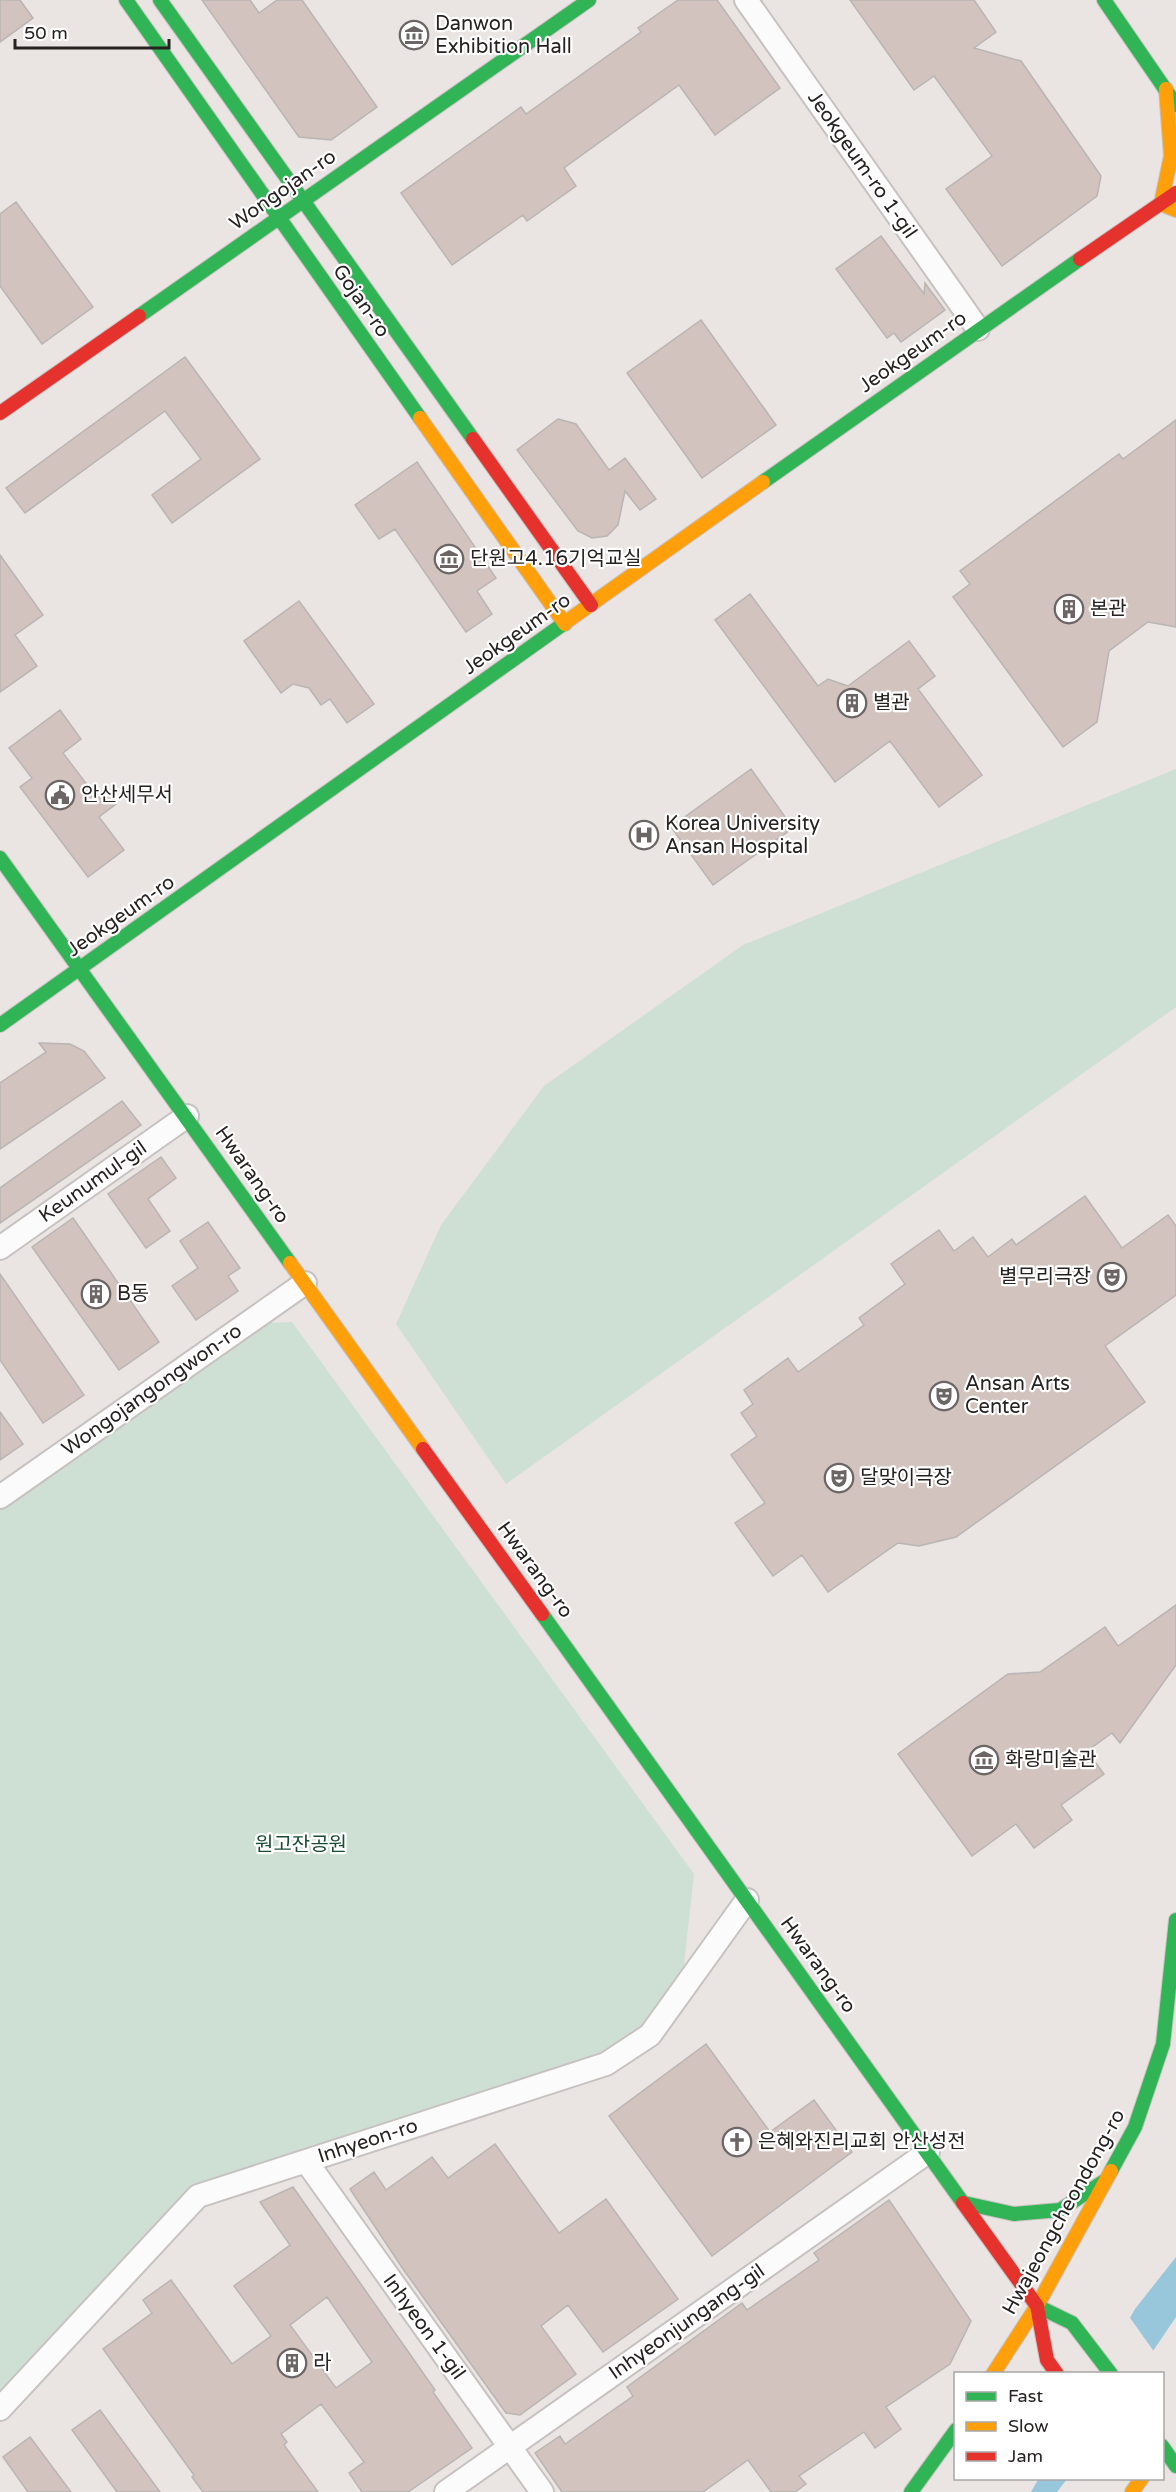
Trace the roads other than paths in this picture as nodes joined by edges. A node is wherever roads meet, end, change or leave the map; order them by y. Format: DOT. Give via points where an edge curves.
graph roads {
  1 [pos="126,0"];
  2 [pos="160,0"];
  3 [pos="589,0"];
  4 [pos="746,0"];
  5 [pos="1104,0"];
  6 [pos="1166,89"];
  7 [pos="1176,105"];
  8 [pos="1176,193"];
  9 [pos="303,200"];
  10 [pos="1161,204"];
  11 [pos="1176,210"];
  12 [pos="279,218"];
  13 [pos="978,329"];
  14 [pos="0,413"];
  15 [pos="591,605"];
  16 [pos="565,624"];
  17 [pos="0,858"];
  18 [pos="80,969"];
  19 [pos="0,1025"];
  20 [pos="187,1116"];
  21 [pos="0,1248"];
  22 [pos="304,1283"];
  23 [pos="0,1497"];
  24 [pos="747,1900"];
  25 [pos="1176,1920"];
  26 [pos="928,2152"];
  27 [pos="306,2161"];
  28 [pos="1106,2180"];
  29 [pos="964,2203"];
  30 [pos="1037,2306"];
  31 [pos="994,2372"];
  32 [pos="1056,2372"];
  33 [pos="1110,2372"];
  34 [pos="0,2409"];
  35 [pos="954,2433"];
  36 [pos="1176,2434"];
  37 [pos="510,2447"];
  38 [pos="1164,2448"];
  39 [pos="1164,2450"];
  40 [pos="1176,2466"];
  41 [pos="446,2492"];
  42 [pos="542,2492"];
  43 [pos="910,2492"];
  1 -- 12 [label="street, Gojan-ro"];
  2 -- 9 [label="street, Gojan-ro"];
  3 -- 9 [label="street, Wongojan-ro"];
  4 -- 13 [label="street, Jeokgeum-ro 1-gil"];
  5 -- 6 [label="street"];
  6 -- 7 [label="street"];
  6 -- 10 [label="street" via="1171,156"];
  8 -- 10 [label="street, Jeokgeum-ro"];
  9 -- 12 [label="street, Wongojan-ro"];
  9 -- 15 [label="street, Gojan-ro"];
  10 -- 11 [label="street"];
  10 -- 13 [label="street, Jeokgeum-ro"];
  12 -- 14 [label="street, Wongojan-ro"];
  12 -- 16 [label="street, Gojan-ro"];
  13 -- 15 [label="street, Jeokgeum-ro"];
  15 -- 16 [label="street, Jeokgeum-ro"];
  16 -- 18 [label="street, Jeokgeum-ro"];
  17 -- 18 [label="street, Hwarang-ro"];
  18 -- 19 [label="street, Jeokgeum-ro"];
  18 -- 20 [label="street, Hwarang-ro"];
  20 -- 21 [label="street, Keunumul-gil"];
  20 -- 22 [label="street, Hwarang-ro"];
  22 -- 23 [label="street, Wongojangongwon-ro"];
  22 -- 24 [label="street, Hwarang-ro"];
  24 -- 26 [label="street, Hwarang-ro"];
  24 -- 27 [label="street, Inhyeon-ro" via="650,2035 606,2064"];
  25 -- 28 [label="street, Hwajeongcheondong-ro" via="1163,2044 1135,2127"];
  26 -- 29 [label="street, Hwarang-ro"];
  26 -- 37 [label="street, Inhyeonjungang-gil"];
  27 -- 34 [label="street, Inhyeon-ro" via="198,2196"];
  27 -- 37 [label="street, Inhyeon 1-gil"];
  28 -- 29 [label="street" via="1060,2210 1014,2214"];
  28 -- 30 [label="street, Hwajeongcheondong-ro"];
  29 -- 30 [label="street, Hwarang-ro"];
  30 -- 31 [label="street, Hwajeongcheondong-ro"];
  30 -- 32 [label="street, Hwarang-ro" via="1047,2360"];
  30 -- 33 [label="street, Hwarang-ro" via="1072,2323"];
  35 -- 43 [label="street"];
  36 -- 38 [label="street"];
  37 -- 41 [label="street, Inhyeonjungang-gil"];
  37 -- 42 [label="street, Inhyeon 1-gil"];
  39 -- 40 [label="street"];
}
